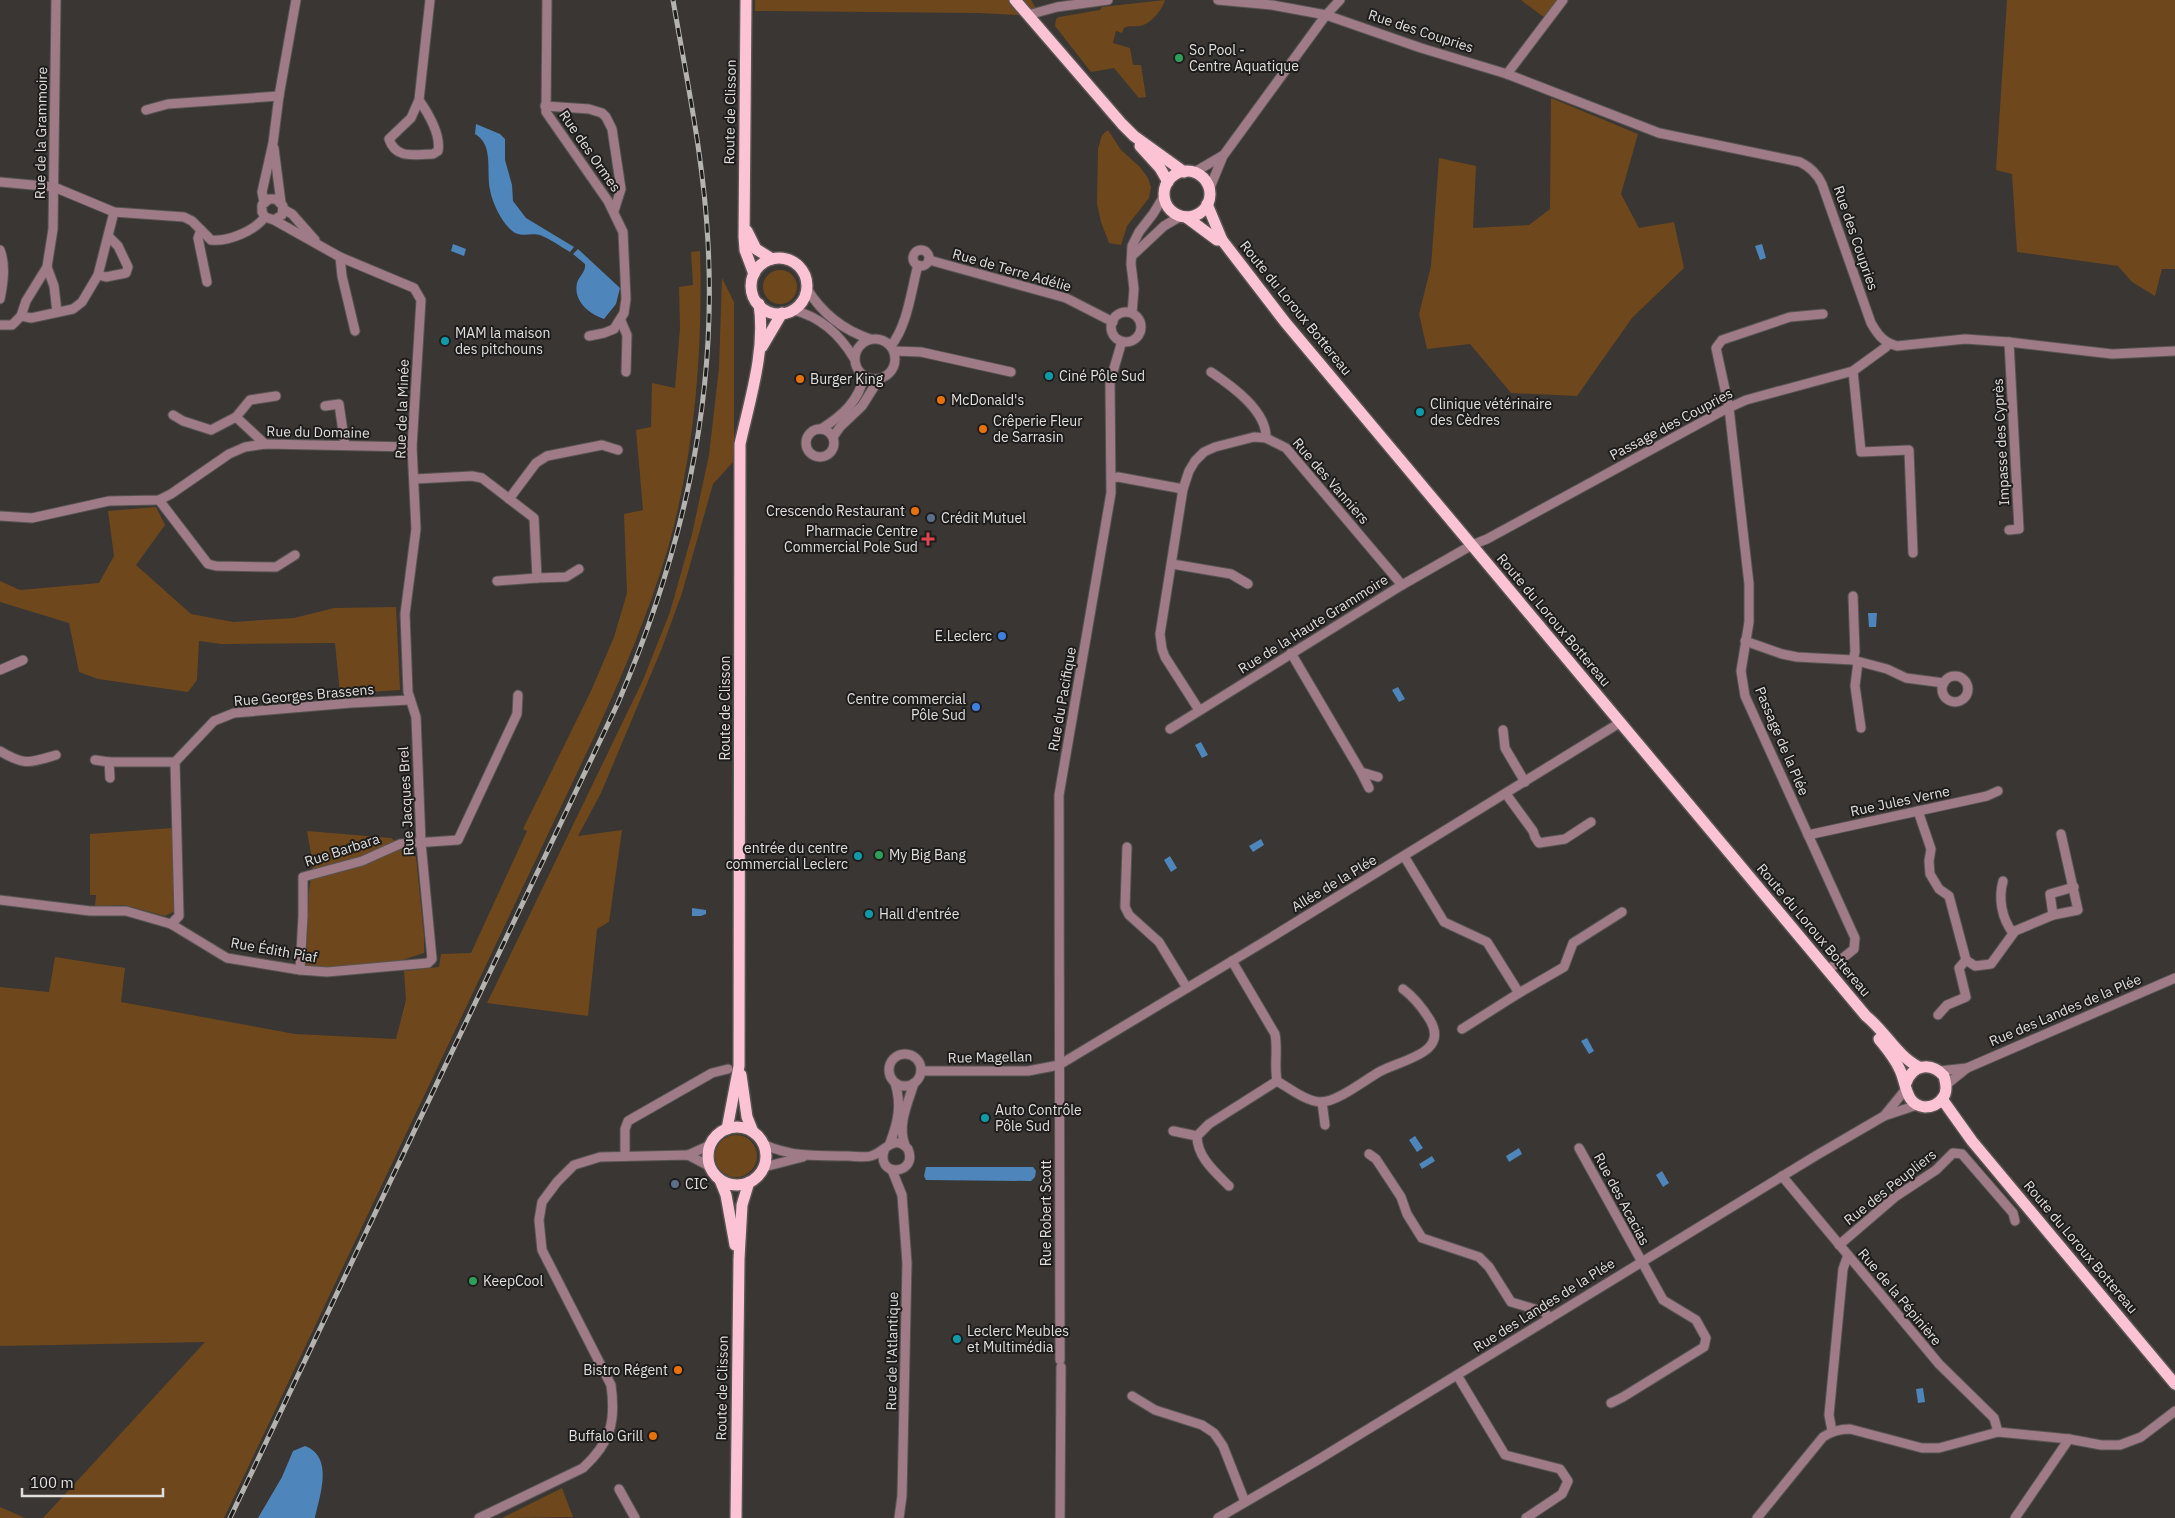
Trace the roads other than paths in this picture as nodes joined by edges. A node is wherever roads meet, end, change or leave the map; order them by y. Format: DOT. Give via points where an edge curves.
graph roads {
  1 [pos="56,0"];
  2 [pos="296,0"];
  3 [pos="430,0"];
  4 [pos="547,0"];
  5 [pos="746,0"];
  6 [pos="1015,0"];
  7 [pos="1108,0"];
  8 [pos="1218,0"];
  9 [pos="1340,0"];
  10 [pos="1563,0"];
  11 [pos="1028,15"];
  12 [pos="1326,15"];
  13 [pos="1507,74"];
  14 [pos="279,96"];
  15 [pos="419,100"];
  16 [pos="545,106"];
  17 [pos="146,110"];
  18 [pos="1134,136"];
  19 [pos="273,143"];
  20 [pos="1223,156"];
  21 [pos="1188,172"];
  22 [pos="0,182"];
  23 [pos="1168,182"];
  24 [pos="54,187"];
  25 [pos="1209,190"];
  26 [pos="1164,196"];
  27 [pos="264,202"];
  28 [pos="1207,204"];
  29 [pos="282,206"];
  30 [pos="614,211"];
  31 [pos="114,212"];
  32 [pos="1184,217"];
  33 [pos="270,219"];
  34 [pos="744,224"];
  35 [pos="201,230"];
  36 [pos="109,238"];
  37 [pos="1222,240"];
  38 [pos="320,246"];
  39 [pos="0,250"];
  40 [pos="1132,256"];
  41 [pos="340,257"];
  42 [pos="772,259"];
  43 [pos="928,260"];
  44 [pos="918,265"];
  45 [pos="47,267"];
  46 [pos="754,274"];
  47 [pos="98,275"];
  48 [pos="207,282"];
  49 [pos="807,289"];
  50 [pos="0,299"];
  51 [pos="759,304"];
  52 [pos="57,312"];
  53 [pos="788,312"];
  54 [pos="1132,313"];
  55 [pos="1823,314"];
  56 [pos="21,316"];
  57 [pos="620,321"];
  58 [pos="1113,322"];
  59 [pos="0,325"];
  60 [pos="355,331"];
  61 [pos="588,336"];
  62 [pos="870,339"];
  63 [pos="1122,341"];
  64 [pos="2010,342"];
  65 [pos="1888,344"];
  66 [pos="892,348"];
  67 [pos="2175,351"];
  68 [pos="759,353"];
  69 [pos="854,358"];
  70 [pos="1853,371"];
  71 [pos="626,372"];
  72 [pos="1011,372"];
  73 [pos="1211,372"];
  74 [pos="864,376"];
  75 [pos="879,379"];
  76 [pos="276,396"];
  77 [pos="325,406"];
  78 [pos="1729,408"];
  79 [pos="173,415"];
  80 [pos="236,417"];
  81 [pos="821,428"];
  82 [pos="833,437"];
  83 [pos="1266,438"];
  84 [pos="264,444"];
  85 [pos="345,445"];
  86 [pos="412,447"];
  87 [pos="618,450"];
  88 [pos="1112,478"];
  89 [pos="415,479"];
  90 [pos="1183,489"];
  91 [pos="509,499"];
  92 [pos="159,500"];
  93 [pos="0,516"];
  94 [pos="2009,530"];
  95 [pos="1472,545"];
  96 [pos="1913,552"];
  97 [pos="295,554"];
  98 [pos="1172,564"];
  99 [pos="579,569"];
  100 [pos="537,578"];
  101 [pos="497,581"];
  102 [pos="1248,584"];
  103 [pos="1402,585"];
  104 [pos="1853,596"];
  105 [pos="406,641"];
  106 [pos="1745,641"];
  107 [pos="1291,653"];
  108 [pos="23,660"];
  109 [pos="1856,661"];
  110 [pos="0,670"];
  111 [pos="1944,684"];
  112 [pos="518,694"];
  113 [pos="409,700"];
  114 [pos="1199,710"];
  115 [pos="1621,722"];
  116 [pos="1861,728"];
  117 [pos="1170,729"];
  118 [pos="1502,730"];
  119 [pos="0,751"];
  120 [pos="56,755"];
  121 [pos="95,760"];
  122 [pos="109,762"];
  123 [pos="176,762"];
  124 [pos="1361,772"];
  125 [pos="1378,777"];
  126 [pos="110,778"];
  127 [pos="1525,782"];
  128 [pos="1369,788"];
  129 [pos="1998,791"];
  130 [pos="1506,794"];
  131 [pos="1918,811"];
  132 [pos="1591,822"];
  133 [pos="2061,834"];
  134 [pos="1808,835"];
  135 [pos="420,843"];
  136 [pos="1127,846"];
  137 [pos="1404,856"];
  138 [pos="2002,881"];
  139 [pos="2074,887"];
  140 [pos="0,900"];
  141 [pos="1622,912"];
  142 [pos="2053,915"];
  143 [pos="170,924"];
  144 [pos="2013,933"];
  145 [pos="432,960"];
  146 [pos="1966,960"];
  147 [pos="1232,961"];
  148 [pos="300,970"];
  149 [pos="1828,970"];
  150 [pos="2175,978"];
  151 [pos="1187,988"];
  152 [pos="1403,988"];
  153 [pos="1519,993"];
  154 [pos="1938,1015"];
  155 [pos="1866,1016"];
  156 [pos="1462,1029"];
  157 [pos="1059,1065"];
  158 [pos="734,1068"];
  159 [pos="1919,1068"];
  160 [pos="1967,1068"];
  161 [pos="921,1071"];
  162 [pos="1939,1071"];
  163 [pos="1277,1081"];
  164 [pos="895,1083"];
  165 [pos="914,1084"];
  166 [pos="1946,1085"];
  167 [pos="1906,1086"];
  168 [pos="1322,1102"];
  169 [pos="1939,1102"];
  170 [pos="1918,1105"];
  171 [pos="1884,1116"];
  172 [pos="1325,1125"];
  173 [pos="727,1129"];
  174 [pos="1174,1131"];
  175 [pos="753,1132"];
  176 [pos="1198,1136"];
  177 [pos="763,1144"];
  178 [pos="710,1145"];
  179 [pos="905,1145"];
  180 [pos="887,1146"];
  181 [pos="1580,1148"];
  182 [pos="1369,1154"];
  183 [pos="625,1156"];
  184 [pos="688,1156"];
  185 [pos="809,1156"];
  186 [pos="872,1156"];
  187 [pos="711,1167"];
  188 [pos="764,1167"];
  189 [pos="903,1168"];
  190 [pos="890,1169"];
  191 [pos="1782,1176"];
  192 [pos="720,1180"];
  193 [pos="749,1182"];
  194 [pos="899,1184"];
  195 [pos="1229,1186"];
  196 [pos="2015,1221"];
  197 [pos="1839,1245"];
  198 [pos="1848,1255"];
  199 [pos="739,1259"];
  200 [pos="1641,1262"];
  201 [pos="1550,1319"];
  202 [pos="1457,1375"];
  203 [pos="2175,1384"];
  204 [pos="1132,1396"];
  205 [pos="1611,1403"];
  206 [pos="2175,1411"];
  207 [pos="1832,1431"];
  208 [pos="1998,1432"];
  209 [pos="2069,1439"];
  210 [pos="619,1489"];
  211 [pos="1245,1502"];
  212 [pos="479,1518"];
  213 [pos="635,1518"];
  214 [pos="736,1518"];
  215 [pos="899,1518"];
  216 [pos="1060,1518"];
  217 [pos="1218,1518"];
  218 [pos="1526,1518"];
  219 [pos="1758,1518"];
  220 [pos="2015,1518"];
  1 -- 24 [label="street, Rue de la Grammoire"];
  2 -- 14 [label="street"];
  3 -- 15 [label="street"];
  4 -- 16 [label="street, Rue des Ormes"];
  5 -- 34 [label="main road, Route de Clisson"];
  6 -- 11 [label="main road"];
  7 -- 11 [label="street" via="1057,7"];
  8 -- 12 [label="street, Rue des Coupries"];
  9 -- 12 [label="street"];
  10 -- 13 [label="street"];
  11 -- 18 [label="main road"];
  12 -- 13 [label="street, Rue des Coupries"];
  12 -- 20 [label="street"];
  13 -- 65 [label="street, Rue des Coupries" via="1660,133 1808,166 1822,184 1871,323"];
  14 -- 17 [label="street" via="168,104"];
  14 -- 19 [label="street"];
  15 -- 15 [label="street" via="411,118 389,139 392,148 399,153 433,154 438,151 439,145 428,114"];
  16 -- 30 [label="street, Rue des Ormes"];
  16 -- 30 [label="street, Rue des Ormes" via="589,109 602,113 606,118 612,129 621,189"];
  18 -- 21 [label="main road"];
  18 -- 23 [label="main road"];
  19 -- 27 [label="street" via="262,192"];
  19 -- 29 [label="street"];
  20 -- 21 [label="street"];
  20 -- 25 [label="street"];
  21 -- 23 [label="main road" via="1178,174"];
  21 -- 25 [label="main road" via="1203,179"];
  22 -- 24 [label="street"];
  23 -- 26 [label="main road"];
  24 -- 31 [label="street"];
  24 -- 45 [label="street, Rue de la Grammoire" via="53,229"];
  25 -- 28 [label="main road"];
  26 -- 32 [label="main road" via="1171,211"];
  26 -- 40 [label="street" via="1135,239"];
  27 -- 29 [label="street" via="273,198"];
  27 -- 33 [label="street" via="262,212"];
  28 -- 32 [label="main road" via="1198,214"];
  28 -- 37 [label="main road, Route du Loroux Bottereau"];
  29 -- 33 [label="street" via="280,217"];
  29 -- 38 [label="street, Rue de la Minée"];
  30 -- 57 [label="street, Rue des Ormes" via="623,232 625,251 626,299"];
  31 -- 35 [label="street" via="184,217"];
  31 -- 36 [label="street"];
  32 -- 37 [label="main road, Route du Loroux Bottereau"];
  32 -- 40 [label="street" via="1164,226"];
  33 -- 35 [label="street" via="218,241 210,240"];
  33 -- 38 [label="street, Rue de la Minée"];
  34 -- 42 [label="main road, Route de Clisson" via="756,249"];
  34 -- 46 [label="main road, Route de Clisson" via="745,250"];
  35 -- 48 [label="street" via="198,238"];
  36 -- 47 [label="street"];
  36 -- 47 [label="street" via="118,246 128,267 126,274"];
  37 -- 95 [label="main road, Route du Loroux Bottereau"];
  38 -- 41 [label="street, Rue de la Minée"];
  39 -- 50 [label="street" via="3,280"];
  40 -- 54 [label="street"];
  41 -- 60 [label="street"];
  41 -- 86 [label="street, Rue de la Minée" via="414,288 421,300"];
  42 -- 46 [label="main road" via="763,263"];
  42 -- 49 [label="main road" via="786,259 797,264 806,279"];
  43 -- 44 [label="street"];
  43 -- 44 [label="street" via="925,251 917,250 913,259"];
  43 -- 58 [label="street, Rue de Terre Adélie" via="1066,298"];
  44 -- 66 [label="street" via="905,317"];
  45 -- 52 [label="street, Rue de la Grammoire" via="54,286"];
  45 -- 56 [label="street, Rue de la Grammoire" via="26,301"];
  46 -- 51 [label="main road" via="752,290"];
  47 -- 52 [label="street" via="82,302 73,309"];
  49 -- 53 [label="main road" via="801,303"];
  49 -- 62 [label="street" via="822,310 838,323"];
  51 -- 53 [label="main road" via="772,312"];
  51 -- 68 [label="main road, Route de Clisson"];
  52 -- 56 [label="street" via="31,318"];
  53 -- 68 [label="main road, Route de Clisson" via="774,325"];
  53 -- 69 [label="street" via="818,319 835,333"];
  54 -- 58 [label="street" via="1120,314"];
  54 -- 63 [label="street" via="1140,322 1140,332 1134,340"];
  55 -- 78 [label="street, Passage de la Plée" via="1790,317 1722,340 1716,348"];
  56 -- 59 [label="street" via="12,325"];
  57 -- 61 [label="street" via="614,329"];
  57 -- 71 [label="street" via="627,335"];
  58 -- 63 [label="street" via="1114,333"];
  62 -- 66 [label="street" via="881,339"];
  62 -- 69 [label="street" via="858,348"];
  63 -- 88 [label="street, Rue du Pacifique" via="1110,382"];
  64 -- 65 [label="street" via="1965,339 1897,346"];
  64 -- 67 [label="street" via="2112,354"];
  64 -- 94 [label="street, Impasse des Cyprès" via="2019,529"];
  65 -- 70 [label="street, Passage des Coupries"];
  66 -- 72 [label="street"];
  66 -- 75 [label="street" via="894,367"];
  68 -- 158 [label="main road, Route de Clisson" via="740,444"];
  69 -- 74 [label="street"];
  70 -- 78 [label="street, Passage des Coupries" via="1746,400"];
  70 -- 96 [label="street" via="1862,452 1909,450"];
  73 -- 83 [label="street" via="1235,388 1264,422"];
  74 -- 75 [label="street"];
  74 -- 81 [label="street" via="854,401"];
  75 -- 82 [label="street" via="862,406"];
  76 -- 80 [label="street" via="250,400"];
  77 -- 85 [label="street" via="340,404"];
  78 -- 95 [label="street, Passage des Coupries"];
  78 -- 106 [label="street, Passage de la Plée" via="1749,584 1749,622"];
  79 -- 80 [label="street" via="211,430"];
  80 -- 84 [label="street"];
  81 -- 82 [label="street"];
  81 -- 82 [label="street" via="807,437 807,445 813,455 829,454 834,447"];
  83 -- 90 [label="street" via="1243,440 1204,452 1195,461"];
  83 -- 103 [label="street, Rue des Vanniers" via="1286,448"];
  84 -- 85 [label="street, Rue du Domaine"];
  84 -- 92 [label="street, Rue du Domaine" via="229,454"];
  85 -- 86 [label="street, Rue du Domaine"];
  86 -- 89 [label="street, Rue de la Minée"];
  87 -- 91 [label="street" via="602,444 546,456 536,463"];
  88 -- 90 [label="street"];
  88 -- 157 [label="street, Rue du Pacifique" via="1059,795"];
  89 -- 91 [label="street" via="477,476"];
  89 -- 105 [label="street, Rue de la Minée" via="416,529 405,614"];
  90 -- 98 [label="street"];
  91 -- 100 [label="street" via="534,518"];
  92 -- 93 [label="street" via="109,501 32,518"];
  92 -- 97 [label="street" via="208,564 276,567"];
  95 -- 103 [label="street, Rue de la Haute Grammoire"];
  95 -- 115 [label="main road, Route du Loroux Bottereau"];
  98 -- 102 [label="street" via="1231,574"];
  98 -- 114 [label="street" via="1160,634 1162,649"];
  99 -- 100 [label="street" via="566,577"];
  100 -- 101 [label="street"];
  103 -- 107 [label="street, Rue de la Haute Grammoire"];
  104 -- 109 [label="street"];
  105 -- 113 [label="street, Rue Jacques Brel"];
  106 -- 109 [label="street" via="1797,657"];
  106 -- 134 [label="street, Passage de la Plée" via="1741,670 1745,696"];
  107 -- 114 [label="street, Rue de la Haute Grammoire"];
  107 -- 124 [label="street"];
  108 -- 110 [label="street"];
  109 -- 111 [label="street" via="1906,678"];
  109 -- 116 [label="street" via="1855,686"];
  112 -- 135 [label="street" via="517,714 458,840"];
  113 -- 123 [label="street, Rue Georges Brassens" via="234,713 214,721"];
  113 -- 135 [label="street, Rue Jacques Brel" via="416,717"];
  114 -- 117 [label="street, Rue de la Haute Grammoire"];
  115 -- 127 [label="street, Allée de la Plée"];
  115 -- 149 [label="main road, Route du Loroux Bottereau"];
  118 -- 127 [label="street" via="1505,748"];
  119 -- 120 [label="street" via="16,761 30,763"];
  121 -- 122 [label="street"];
  122 -- 123 [label="street"];
  122 -- 126 [label="street"];
  123 -- 143 [label="street" via="179,916"];
  124 -- 125 [label="street"];
  124 -- 128 [label="street"];
  127 -- 130 [label="street, Allée de la Plée"];
  129 -- 131 [label="street, Rue Jules Verne"];
  130 -- 132 [label="street" via="1540,843 1565,839"];
  130 -- 137 [label="street, Allée de la Plée"];
  131 -- 134 [label="street, Rue Jules Verne"];
  131 -- 146 [label="street" via="1931,849 1930,874 1939,889 1949,896"];
  133 -- 139 [label="street"];
  134 -- 149 [label="street, Passage de la Plée" via="1855,938 1854,950"];
  135 -- 145 [label="street, Rue Jacques Brel"];
  135 -- 148 [label="street, Rue Barbara" via="400,844 362,861 303,877"];
  136 -- 151 [label="street" via="1125,907 1132,919 1159,942"];
  137 -- 147 [label="street, Allée de la Plée"];
  137 -- 153 [label="street" via="1444,922 1487,942"];
  138 -- 144 [label="street" via="2000,891 2005,922"];
  139 -- 142 [label="street" via="2050,894"];
  139 -- 142 [label="street" via="2078,910"];
  140 -- 143 [label="street, Rue Édith Piaf" via="90,911 126,911"];
  141 -- 153 [label="street" via="1572,943 1564,967"];
  142 -- 144 [label="street"];
  143 -- 148 [label="street, Rue Édith Piaf" via="227,958"];
  144 -- 146 [label="street" via="1991,964 1975,966"];
  145 -- 148 [label="street, Rue Édith Piaf" via="428,963 327,972"];
  146 -- 154 [label="street" via="1959,968 1966,997 1947,1005"];
  147 -- 151 [label="street, Allée de la Plée"];
  147 -- 163 [label="street" via="1274,1034"];
  149 -- 155 [label="main road, Route du Loroux Bottereau"];
  150 -- 160 [label="street, Rue des Landes de la Plée"];
  151 -- 157 [label="street, Allée de la Plée"];
  152 -- 168 [label="street" via="1417,1000 1435,1029 1436,1039 1430,1047 1406,1061 1387,1067 1333,1099"];
  153 -- 156 [label="street"];
  155 -- 159 [label="main road" via="1905,1059"];
  155 -- 167 [label="main road" via="1898,1064"];
  157 -- 161 [label="street, Rue Magellan" via="1028,1071"];
  157 -- 216 [label="street, Rue Robert Scott"];
  158 -- 173 [label="main road, Route de Clisson"];
  158 -- 175 [label="main road, Route de Clisson"];
  158 -- 183 [label="street" via="712,1074 628,1120"];
  159 -- 162 [label="main road" via="1933,1067"];
  159 -- 167 [label="main road" via="1908,1076"];
  160 -- 162 [label="street, Rue des Landes de la Plée"];
  160 -- 166 [label="street, Rue des Landes de la Plée"];
  161 -- 164 [label="street" via="918,1060 913,1056 896,1056 889,1068"];
  161 -- 165 [label="street"];
  162 -- 166 [label="main road"];
  163 -- 168 [label="street"];
  163 -- 176 [label="street" via="1209,1124"];
  164 -- 165 [label="street" via="904,1086"];
  164 -- 180 [label="street" via="900,1104 897,1124"];
  165 -- 179 [label="street" via="903,1119"];
  166 -- 169 [label="main road"];
  167 -- 170 [label="main road" via="1908,1096"];
  167 -- 171 [label="street, Rue des Landes de la Plée"];
  168 -- 172 [label="street"];
  169 -- 170 [label="main road" via="1930,1107"];
  169 -- 203 [label="main road, Route du Loroux Bottereau"];
  170 -- 171 [label="street, Rue des Landes de la Plée"];
  171 -- 191 [label="street, Rue des Landes de la Plée"];
  173 -- 175 [label="main road" via="737,1127"];
  173 -- 178 [label="main road"];
  174 -- 176 [label="street"];
  175 -- 177 [label="main road, Route de Clisson"];
  176 -- 195 [label="street" via="1197,1145 1210,1167"];
  177 -- 185 [label="street"];
  177 -- 188 [label="main road" via="766,1151"];
  178 -- 184 [label="street"];
  178 -- 187 [label="main road"];
  179 -- 180 [label="street" via="895,1142"];
  179 -- 189 [label="street" via="910,1158"];
  180 -- 186 [label="street"];
  180 -- 190 [label="street" via="882,1154 883,1162"];
  181 -- 200 [label="street, Rue des Acacias"];
  182 -- 201 [label="street" via="1376,1159 1401,1197 1422,1238 1479,1257 1511,1302 1545,1312"];
  183 -- 184 [label="street"];
  183 -- 212 [label="street" via="600,1157 574,1165 542,1202 539,1220 542,1250 611,1384 614,1404 612,1426 595,1457 583,1468"];
  184 -- 187 [label="street"];
  185 -- 186 [label="street"];
  185 -- 188 [label="street"];
  186 -- 190 [label="street"];
  187 -- 192 [label="main road, Route de Clisson"];
  188 -- 193 [label="main road, Route de Clisson"];
  189 -- 190 [label="street"];
  189 -- 194 [label="street, Rue de l'Atlantique"];
  190 -- 194 [label="street, Rue de l'Atlantique"];
  191 -- 197 [label="street, Rue de la Pépinière"];
  191 -- 200 [label="street, Rue des Landes de la Plée"];
  192 -- 193 [label="main road" via="736,1185"];
  192 -- 199 [label="main road, Route de Clisson"];
  193 -- 199 [label="main road, Route de Clisson" via="742,1205"];
  194 -- 215 [label="street, Rue de l'Atlantique" via="907,1263"];
  196 -- 197 [label="street, Rue des Peupliers" via="2013,1213 1962,1154 1953,1153 1936,1170 1895,1197"];
  197 -- 198 [label="street, Rue de la Pépinière"];
  198 -- 207 [label="street" via="1843,1269 1829,1415"];
  198 -- 208 [label="street, Rue de la Pépinière" via="1938,1364 1994,1418"];
  199 -- 214 [label="main road, Route de Clisson"];
  200 -- 201 [label="street, Rue des Landes de la Plée"];
  200 -- 205 [label="street, Rue des Acacias" via="1663,1300 1696,1320 1706,1342 1704,1348"];
  201 -- 202 [label="street, Rue des Landes de la Plée"];
  202 -- 211 [label="street, Rue des Landes de la Plée"];
  202 -- 218 [label="street" via="1505,1455 1560,1469 1568,1481 1562,1494"];
  204 -- 211 [label="street" via="1155,1410 1202,1425 1214,1433 1223,1446"];
  206 -- 209 [label="street" via="2141,1437 2120,1445"];
  207 -- 208 [label="street" via="1850,1429 1922,1448 1939,1448"];
  207 -- 219 [label="street"];
  208 -- 209 [label="street"];
  209 -- 220 [label="street"];
  210 -- 213 [label="street"];
  211 -- 217 [label="street, Rue des Landes de la Plée"];
}
